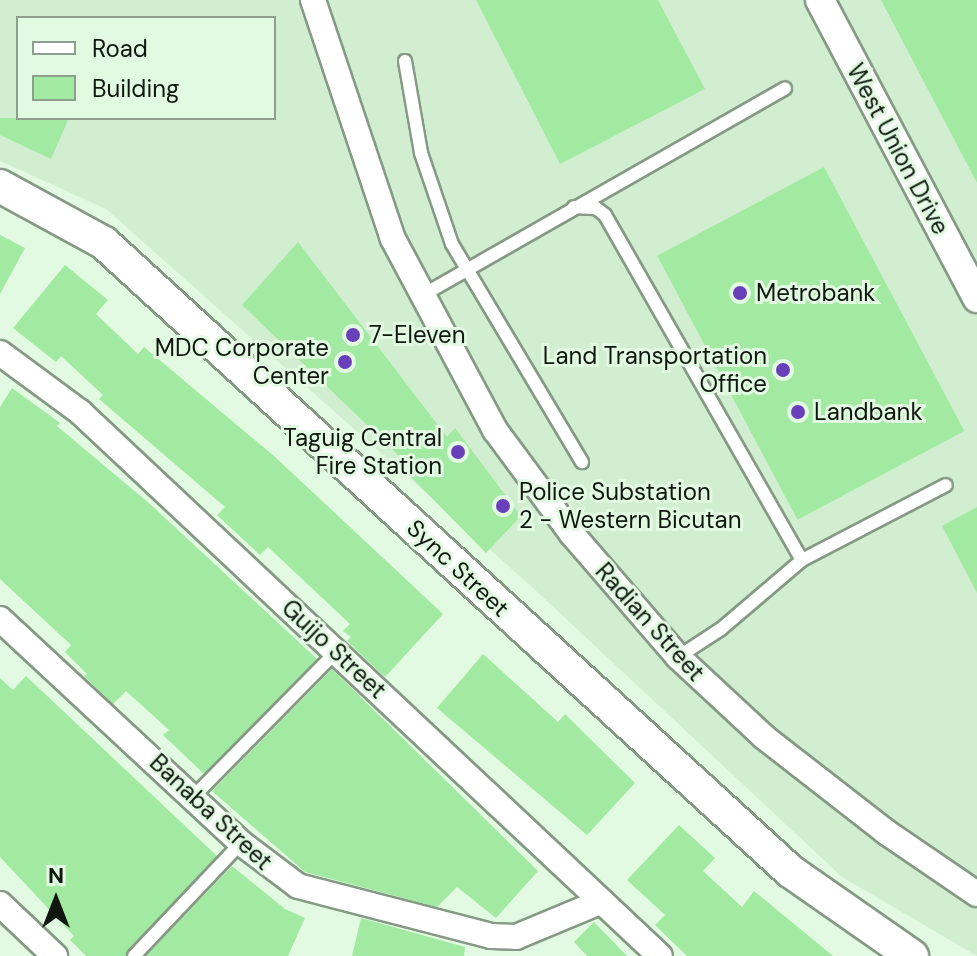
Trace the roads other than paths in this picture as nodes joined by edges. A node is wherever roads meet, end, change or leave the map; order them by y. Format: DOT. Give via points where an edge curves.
graph roads {
  1 [pos="313,0"];
  2 [pos="820,0"];
  3 [pos="405,61"];
  4 [pos="785,88"];
  5 [pos="0,186"];
  6 [pos="574,207"];
  7 [pos="465,270"];
  8 [pos="421,296"];
  9 [pos="977,298"];
  10 [pos="0,353"];
  11 [pos="582,462"];
  12 [pos="946,485"];
  13 [pos="802,560"];
  14 [pos="0,619"];
  15 [pos="336,652"];
  16 [pos="678,657"];
  17 [pos="194,796"];
  18 [pos="241,843"];
  19 [pos="977,894"];
  20 [pos="600,902"];
  21 [pos="0,904"];
  22 [pos="55,956"];
  23 [pos="134,956"];
  24 [pos="660,956"];
  25 [pos="912,956"];
  1 -- 8 [label="street, Radian Street" via="368,173"];
  2 -- 9 [label="street, West Union Drive"];
  3 -- 7 [label="lane" via="421,153"];
  4 -- 6 [label="lane"];
  5 -- 25 [label="main road, Sync Street" via="104,243 790,871"];
  6 -- 7 [label="lane"];
  6 -- 13 [label="lane" via="596,208 605,215"];
  7 -- 8 [label="lane"];
  7 -- 11 [label="lane"];
  8 -- 16 [label="street, Radian Street" via="495,430 572,534"];
  10 -- 15 [label="street, Guijo Street" via="80,412"];
  12 -- 13 [label="lane"];
  13 -- 16 [label="lane" via="721,629"];
  14 -- 17 [label="street, Banaba Street"];
  15 -- 17 [label="lane"];
  15 -- 20 [label="street, Guijo Street"];
  16 -- 19 [label="street, Radian Street" via="764,737"];
  17 -- 18 [label="street, Banaba Street"];
  18 -- 20 [label="street, Banaba Street" via="298,886 491,936 516,937"];
  18 -- 23 [label="lane"];
  20 -- 24 [label="street, Guijo Street"];
  21 -- 22 [label="street"];
}
